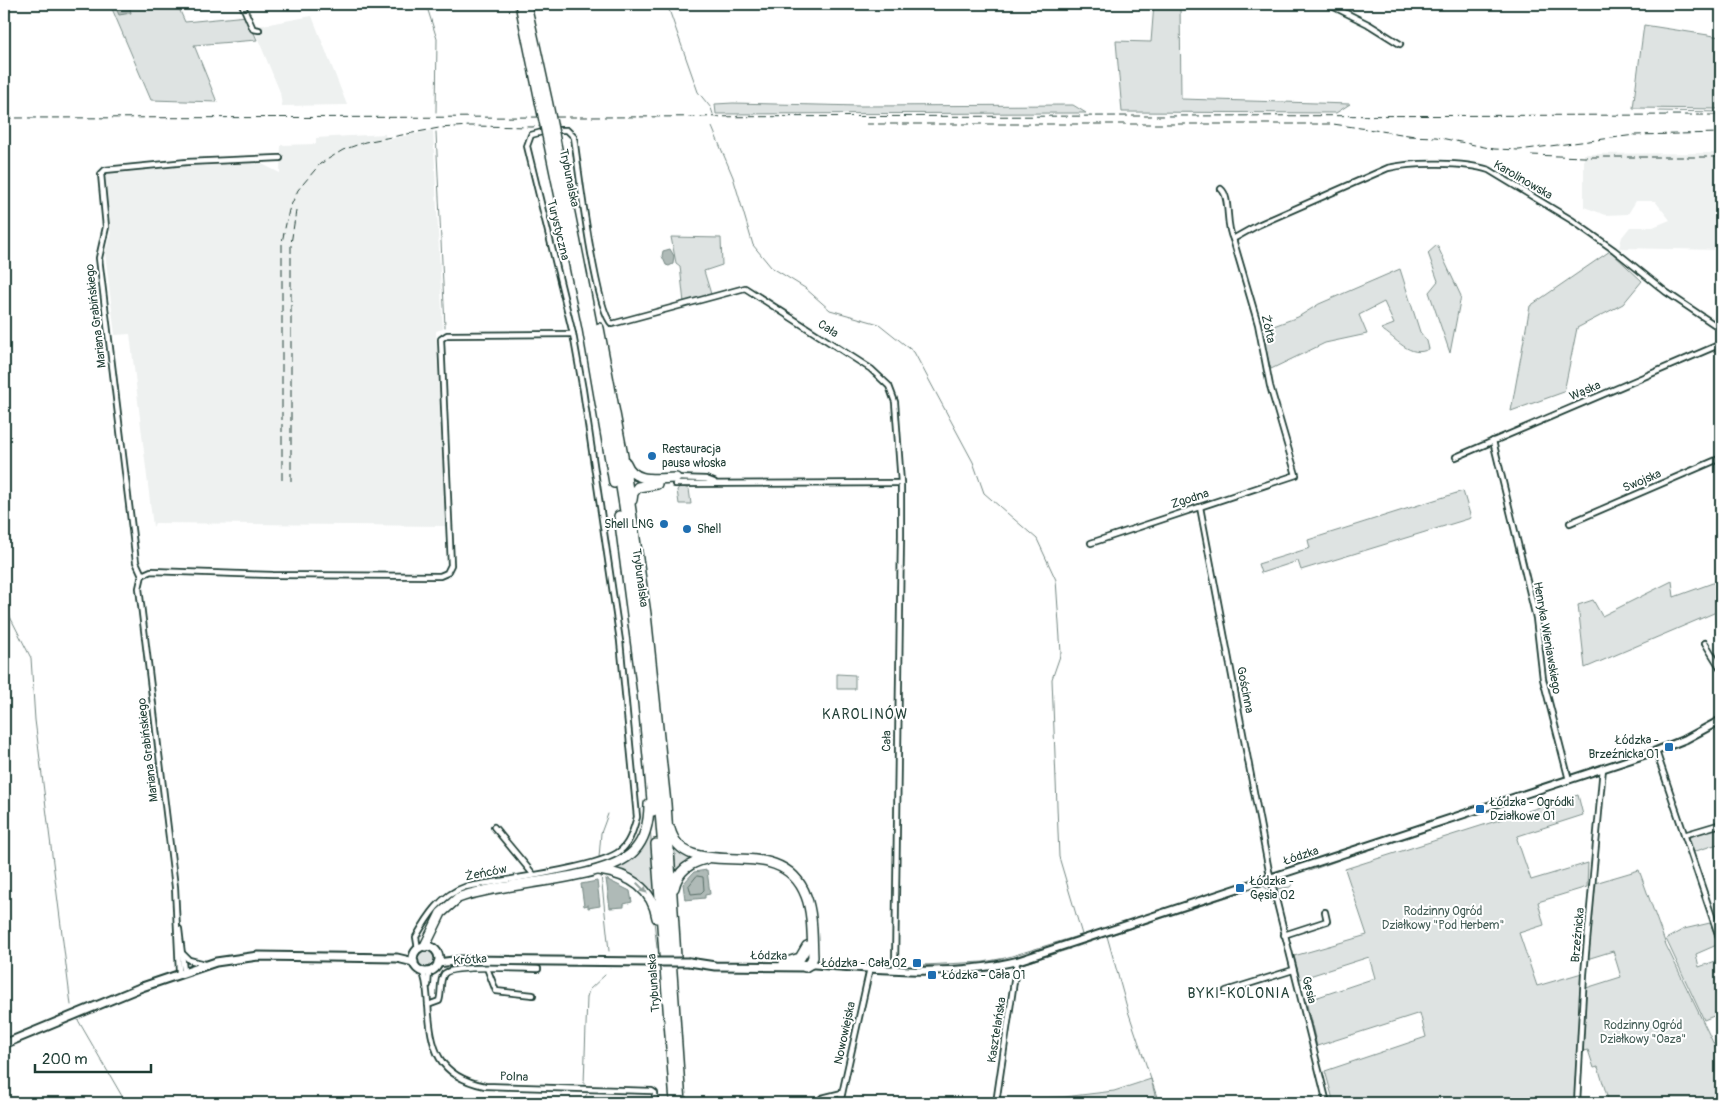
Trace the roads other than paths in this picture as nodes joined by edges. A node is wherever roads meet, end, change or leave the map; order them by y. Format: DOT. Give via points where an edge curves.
graph roads {
  1 [pos="242,4"];
  2 [pos="520,4"];
  3 [pos="526,4"];
  4 [pos="1328,4"];
  5 [pos="259,30"];
  6 [pos="1400,44"];
  7 [pos="543,100"];
  8 [pos="550,134"];
  9 [pos="280,158"];
  10 [pos="1220,190"];
  11 [pos="1233,239"];
  12 [pos="584,277"];
  13 [pos="745,288"];
  14 [pos="1721,329"];
  15 [pos="573,334"];
  16 [pos="1721,344"];
  17 [pos="1494,441"];
  18 [pos="623,456"];
  19 [pos="1456,457"];
  20 [pos="1721,458"];
  21 [pos="1296,475"];
  22 [pos="675,481"];
  23 [pos="901,484"];
  24 [pos="1200,507"];
  25 [pos="631,508"];
  26 [pos="1570,523"];
  27 [pos="1091,543"];
  28 [pos="142,575"];
  29 [pos="1705,644"];
  30 [pos="1721,669"];
  31 [pos="1721,720"];
  32 [pos="1656,751"];
  33 [pos="1603,768"];
  34 [pos="1569,780"];
  35 [pos="651,784"];
  36 [pos="666,804"];
  37 [pos="1721,824"];
  38 [pos="494,827"];
  39 [pos="1684,836"];
  40 [pos="709,858"];
  41 [pos="598,870"];
  42 [pos="534,874"];
  43 [pos="1271,880"];
  44 [pos="673,899"];
  45 [pos="1325,912"];
  46 [pos="178,922"];
  47 [pos="1284,935"];
  48 [pos="1721,942"];
  49 [pos="810,950"];
  50 [pos="183,954"];
  51 [pos="426,954"];
  52 [pos="664,957"];
  53 [pos="1017,961"];
  54 [pos="689,962"];
  55 [pos="784,962"];
  56 [pos="205,964"];
  57 [pos="822,964"];
  58 [pos="808,966"];
  59 [pos="848,967"];
  60 [pos="487,968"];
  61 [pos="870,968"];
  62 [pos="895,968"];
  63 [pos="538,969"];
  64 [pos="1293,970"];
  65 [pos="426,971"];
  66 [pos="182,972"];
  67 [pos="1226,991"];
  68 [pos="533,994"];
  69 [pos="428,1005"];
  70 [pos="675,1020"];
  71 [pos="4,1044"];
  72 [pos="842,1093"];
  73 [pos="822,1098"];
  74 [pos="655,1103"];
  75 [pos="675,1103"];
  76 [pos="681,1103"];
  77 [pos="840,1103"];
  78 [pos="996,1103"];
  79 [pos="1328,1103"];
  80 [pos="1577,1103"];
  1 -- 5 [label="street" via="253,29"];
  2 -- 7 [label="highway, Trybunalska"];
  3 -- 7 [label="highway, Trybunalska"];
  4 -- 6 [label="street"];
  7 -- 8 [label="highway, Trybunalska, bridge"];
  8 -- 12 [label="highway, Trybunalska"];
  8 -- 35 [label="highway, Trybunalska" via="615,489 637,647"];
  9 -- 28 [label="street, Mariana Grabińskiego" via="187,162 105,170 100,174 106,227 99,258 136,562"];
  10 -- 11 [label="street, Żółta" via="1226,195 1228,227"];
  11 -- 14 [label="street, Karolinowska" via="1388,168 1425,165 1479,167 1573,221 1666,292"];
  11 -- 21 [label="street, Żółta"];
  12 -- 18 [label="highway" via="606,357"];
  12 -- 70 [label="highway, Trybunalska" via="612,433 642,639 658,791"];
  13 -- 15 [label="street, Turystyczna" via="612,324 605,316 597,283 574,134 564,130 537,132 528,138 527,146"];
  13 -- 23 [label="street, Cała" via="871,369 889,386 895,402"];
  15 -- 28 [label="street" via="447,335 441,339 451,565 447,574 152,572"];
  15 -- 42 [label="street" via="620,641 637,818 627,844 607,859"];
  16 -- 17 [label="street, Wąska"];
  17 -- 19 [label="street, Wąska"];
  17 -- 34 [label="street, Henryka Wieniawskiego" via="1536,618 1543,678"];
  18 -- 22 [label="highway" via="629,470 637,476"];
  18 -- 25 [label="highway"];
  20 -- 26 [label="street, Swojska"];
  21 -- 24 [label="street, Zgodna"];
  22 -- 23 [label="street"];
  22 -- 25 [label="highway" via="639,486 633,494"];
  23 -- 62 [label="street, Cała"];
  24 -- 27 [label="street, Zgodna"];
  24 -- 43 [label="street, Gościnna"];
  25 -- 36 [label="highway"];
  28 -- 46 [label="street, Mariana Grabińskiego" via="139,588"];
  29 -- 30 [label="street"];
  31 -- 32 [label="main road, Łódzka"];
  32 -- 33 [label="main road, Łódzka"];
  32 -- 39 [label="street"];
  33 -- 34 [label="main road, Łódzka"];
  33 -- 80 [label="street, Brzeźnicka" via="1584,974"];
  34 -- 43 [label="main road, Łódzka"];
  35 -- 41 [label="highway" via="648,826 639,844 622,860"];
  35 -- 52 [label="highway, Trybunalska"];
  36 -- 40 [label="highway" via="671,832 677,844 690,854"];
  36 -- 44 [label="highway"];
  37 -- 39 [label="street"];
  38 -- 42 [label="street, Żeńców"];
  39 -- 48 [label="street"];
  40 -- 44 [label="highway" via="694,862 683,870 676,881"];
  40 -- 49 [label="highway" via="762,860 787,872 805,904"];
  41 -- 51 [label="highway" via="465,896 447,906"];
  41 -- 52 [label="highway, one-way" via="625,876 647,894 656,913"];
  42 -- 51 [label="street, Żeńców" via="465,887 449,894 416,937"];
  43 -- 47 [label="street, Gęsia"];
  43 -- 53 [label="main road, Łódzka"];
  44 -- 70 [label="highway"];
  45 -- 47 [label="street" via="1327,921"];
  46 -- 50 [label="street, Mariana Grabińskiego"];
  46 -- 66 [label="street, Mariana Grabińskiego"];
  47 -- 64 [label="street, Gęsia"];
  49 -- 55 [label="highway" via="798,959"];
  49 -- 57 [label="highway"];
  49 -- 58 [label="highway"];
  50 -- 56 [label="street" via="189,960"];
  50 -- 66 [label="street, Mariana Grabińskiego"];
  51 -- 54 [label="main road, Łódzka, bridge" via="461,960"];
  51 -- 56 [label="main road" via="397,958 258,956"];
  51 -- 65 [label="main road"];
  51 -- 65 [label="main road"];
  52 -- 75 [label="highway, Trybunalska"];
  53 -- 62 [label="main road, Łódzka" via="964,969"];
  53 -- 78 [label="street, Kasztelańska"];
  54 -- 55 [label="main road, Łódzka"];
  54 -- 58 [label="main road, Łódzka" via="715,966"];
  55 -- 58 [label="main road, Łódzka"];
  56 -- 66 [label="main road"];
  57 -- 58 [label="main road, Łódzka"];
  57 -- 59 [label="main road, Łódzka"];
  58 -- 59 [label="main road, Łódzka"];
  59 -- 61 [label="main road, Łódzka"];
  60 -- 63 [label="street, Krótka"];
  60 -- 68 [label="street" via="496,991"];
  60 -- 69 [label="street, Krótka" via="447,972 439,1000"];
  61 -- 62 [label="main road, Łódzka"];
  61 -- 72 [label="street, Nowowiejska"];
  64 -- 67 [label="street"];
  64 -- 79 [label="street, Gęsia"];
  65 -- 69 [label="street, Polna"];
  66 -- 71 [label="main road"];
  69 -- 74 [label="street, Polna" via="434,1049 446,1068 466,1082 485,1086 652,1091"];
  70 -- 76 [label="highway, Trybunalska"];
  72 -- 73 [label="street"];
  72 -- 77 [label="street, Nowowiejska"];
}
